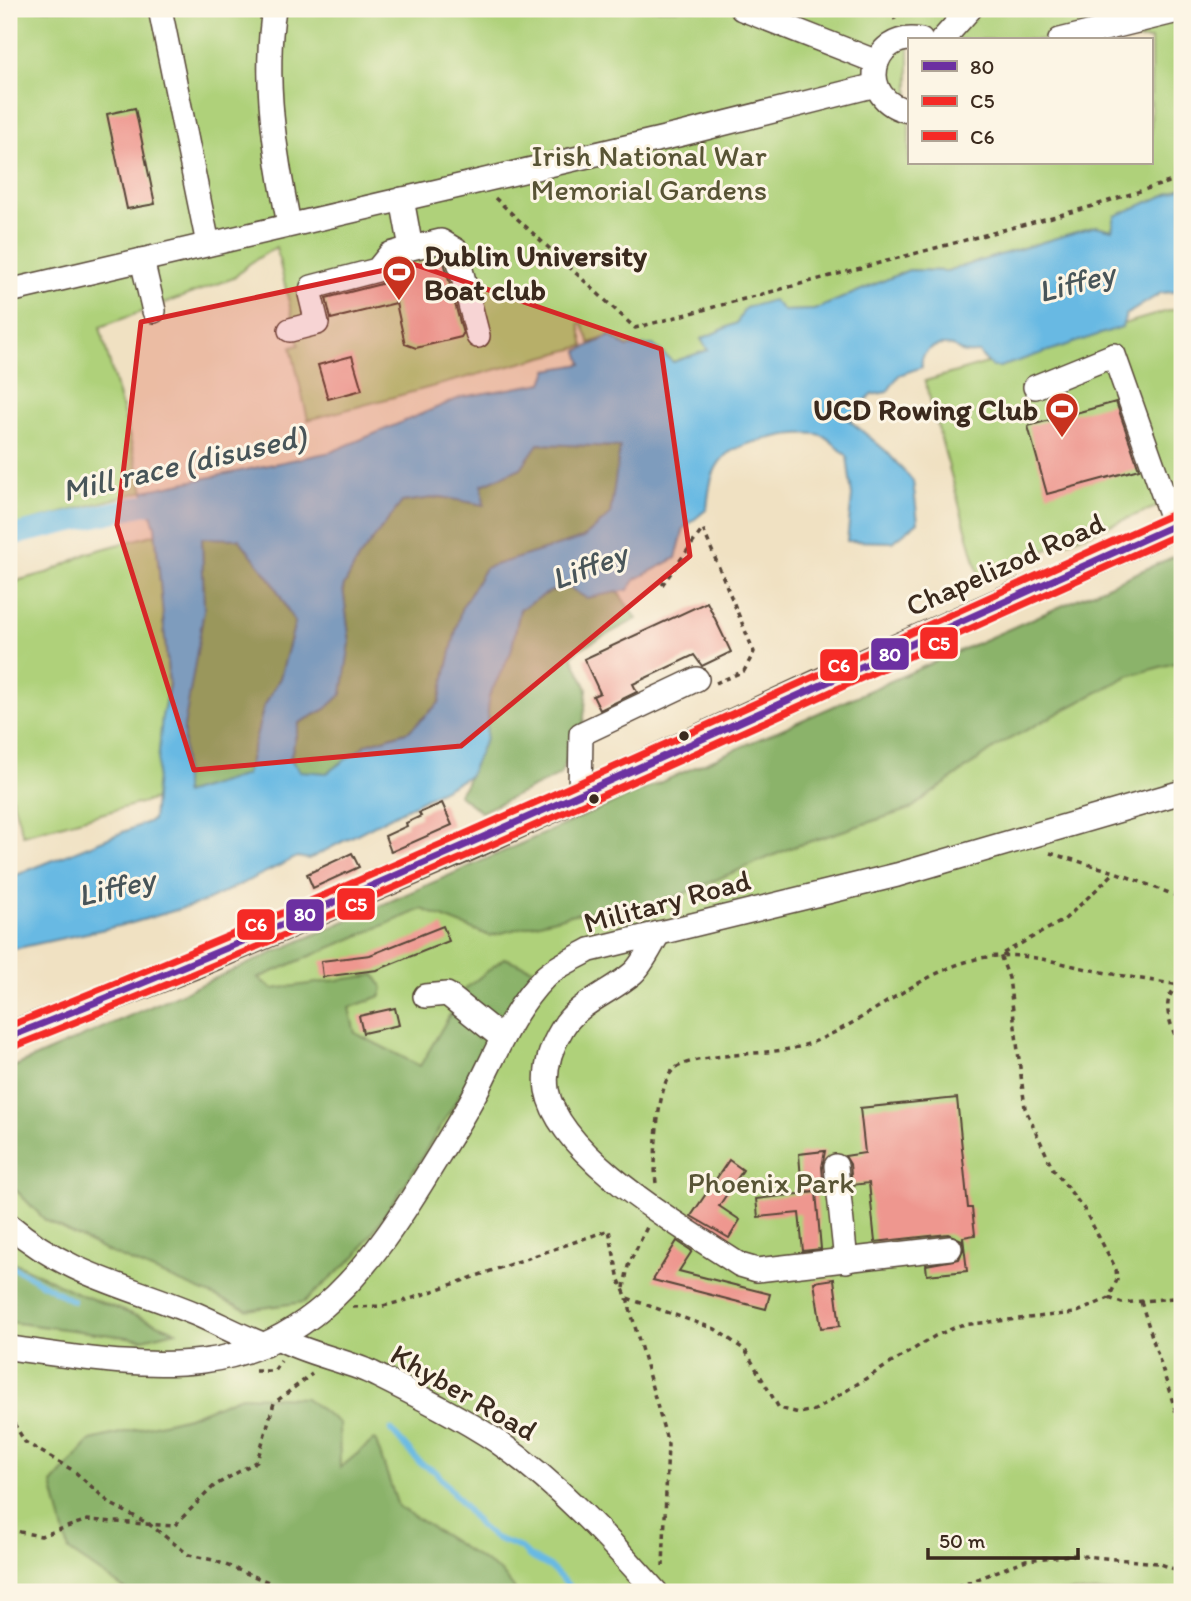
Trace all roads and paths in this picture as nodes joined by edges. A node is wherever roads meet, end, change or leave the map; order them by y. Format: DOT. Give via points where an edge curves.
graph roads {
  1 [pos="160,9"];
  2 [pos="274,9"];
  3 [pos="742,9"];
  4 [pos="970,9"];
  5 [pos="1182,10"];
  6 [pos="945,38"];
  7 [pos="1068,38"];
  8 [pos="908,39"];
  9 [pos="876,74"];
  10 [pos="908,111"];
  11 [pos="1182,178"];
  12 [pos="475,180"];
  13 [pos="402,199"];
  14 [pos="289,224"];
  15 [pos="208,244"];
  16 [pos="411,248"];
  17 [pos="142,260"];
  18 [pos="9,291"];
  19 [pos="154,312"];
  20 [pos="290,330"];
  21 [pos="478,336"];
  22 [pos="1035,387"];
  23 [pos="1178,523"];
  24 [pos="662,585"];
  25 [pos="697,679"];
  26 [pos="1182,792"];
  27 [pos="580,794"];
  28 [pos="1021,840"];
  29 [pos="1115,872"];
  30 [pos="1182,898"];
  31 [pos="659,933"];
  32 [pos="1000,955"];
  33 [pos="1181,985"];
  34 [pos="425,996"];
  35 [pos="9,1037"];
  36 [pos="502,1038"];
  37 [pos="1182,1050"];
  38 [pos="836,1166"];
  39 [pos="656,1208"];
  40 [pos="9,1225"];
  41 [pos="609,1230"];
  42 [pos="950,1248"];
  43 [pos="846,1261"];
  44 [pos="624,1290"];
  45 [pos="1182,1297"];
  46 [pos="627,1298"];
  47 [pos="1109,1298"];
  48 [pos="1141,1301"];
  49 [pos="323,1308"];
  50 [pos="271,1342"];
  51 [pos="9,1348"];
  52 [pos="333,1357"];
  53 [pos="9,1415"];
  54 [pos="1182,1431"];
  55 [pos="149,1524"];
  56 [pos="9,1530"];
  57 [pos="1182,1572"];
  58 [pos="660,1586"];
  59 [pos="294,1592"];
  60 [pos="928,1592"];
  1 -- 15 [label="street"];
  2 -- 14 [label="street" via="274,132"];
  3 -- 9 [label="street"];
  4 -- 6 [label="street"];
  5 -- 7 [label="street"];
  8 -- 9 [label="street" via="892,44"];
  9 -- 10 [label="street" via="888,103"];
  9 -- 12 [label="street" via="682,134"];
  11 -- 12 [label="path" via="1086,208 635,328"];
  12 -- 13 [label="street"];
  13 -- 14 [label="street"];
  13 -- 16 [label="street"];
  14 -- 15 [label="street"];
  15 -- 17 [label="street"];
  16 -- 20 [label="street" via="390,254 377,270 312,287 317,323"];
  16 -- 21 [label="street" via="441,241 456,250"];
  17 -- 18 [label="street"];
  17 -- 19 [label="street"];
  22 -- 23 [label="street" via="1114,355"];
  23 -- 27 [label="main road, Chapelizod Road"];
  24 -- 25 [label="path" via="703,529 754,652 744,671 717,683"];
  25 -- 27 [label="street" via="581,734"];
  26 -- 28 [label="street, Military Road"];
  27 -- 35 [label="main road, Chapelizod Road" via="201,961"];
  28 -- 29 [label="path" via="1025,846"];
  28 -- 31 [label="street, Military Road"];
  29 -- 30 [label="path"];
  29 -- 32 [label="path" via="1064,920"];
  31 -- 36 [label="street, Military Road" via="590,950 546,976"];
  31 -- 39 [label="street" via="634,972 563,1026 547,1061 547,1090 559,1121 615,1180"];
  32 -- 33 [label="path"];
  32 -- 39 [label="path" via="971,959 951,968 834,1036 758,1055 704,1058 673,1069 662,1085"];
  33 -- 37 [label="path" via="1168,998 1168,1014"];
  34 -- 36 [label="street" via="447,994"];
  36 -- 49 [label="street, Military Road" via="477,1091 381,1246 357,1277"];
  38 -- 43 [label="street"];
  39 -- 43 [label="street" via="740,1265 757,1270"];
  39 -- 44 [label="path" via="628,1266"];
  40 -- 50 [label="street, Khyber Road" via="53,1259 96,1279"];
  41 -- 49 [label="path" via="383,1307"];
  42 -- 43 [label="street"];
  45 -- 48 [label="path"];
  46 -- 58 [label="path" via="668,1444"];
  47 -- 48 [label="path" via="1122,1303"];
  48 -- 54 [label="path"];
  49 -- 50 [label="street, Military Road"];
  50 -- 51 [label="street, Military Road" via="244,1354 164,1364"];
  50 -- 52 [label="street, Khyber Road"];
  52 -- 55 [label="path" via="274,1403 257,1461 215,1486 174,1526"];
  52 -- 58 [label="street, Khyber Road" via="370,1372 497,1442 550,1482"];
  53 -- 55 [label="path" via="24,1441 74,1471 111,1504"];
  55 -- 56 [label="path" via="87,1520 41,1536"];
  55 -- 59 [label="path" via="189,1555"];
  57 -- 60 [label="path" via="1158,1563 1073,1555 1026,1560 965,1584"];
}
